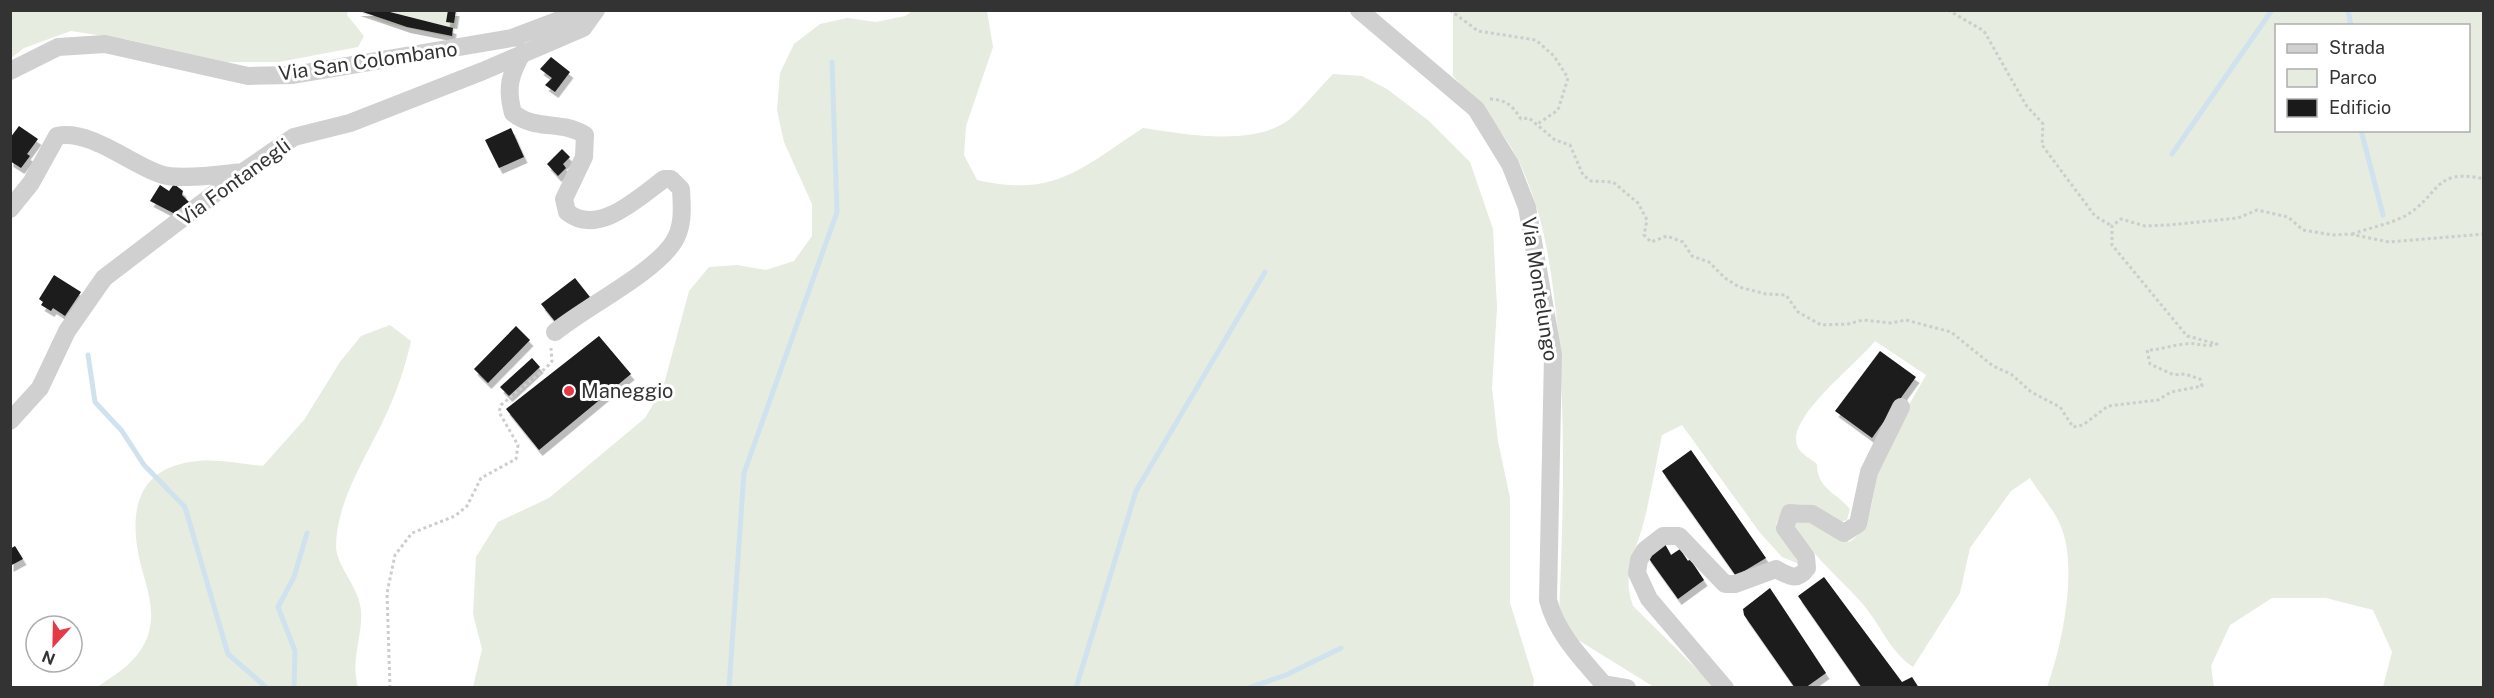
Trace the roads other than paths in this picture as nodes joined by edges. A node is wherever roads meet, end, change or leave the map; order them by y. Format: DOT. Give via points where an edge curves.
graph roads {
  1 [pos="586,10"];
  2 [pos="596,10"];
  3 [pos="1359,10"];
  4 [pos="523,52"];
  5 [pos="10,71"];
  6 [pos="243,172"];
  7 [pos="10,209"];
  8 [pos="555,332"];
  9 [pos="1901,407"];
  10 [pos="10,422"];
  11 [pos="1606,686"];
  12 [pos="1627,687"];
  13 [pos="1725,687"];
  1 -- 5 [label="street, Via San Colombano" via="512,38 293,75 248,75 105,45 58,47"];
  2 -- 4 [label="street, Via Fontanegli" via="583,28"];
  3 -- 11 [label="street, Via Montelungo" via="1476,109 1510,164 1527,207 1553,356 1548,600 1552,617 1569,644"];
  4 -- 6 [label="street, Via Fontanegli" via="350,123 294,137"];
  4 -- 8 [label="street" via="508,86 513,114 530,123 576,129 585,135 584,157 564,199 567,212 580,220 598,221 664,179 671,179 681,189 682,217 674,242 654,263"];
  6 -- 7 [label="street" via="161,175 126,156 68,134 57,136 31,183"];
  6 -- 10 [label="street, Via Fontanegli" via="104,278 67,331 39,388"];
  9 -- 13 [label="street" via="1869,472 1854,528 1844,533 1812,514 1790,513 1785,528 1806,557 1807,568 1798,577 1776,569 1725,584 1679,536 1663,536 1645,550 1637,573 1649,599"];
  11 -- 12 [label="street"];
}
